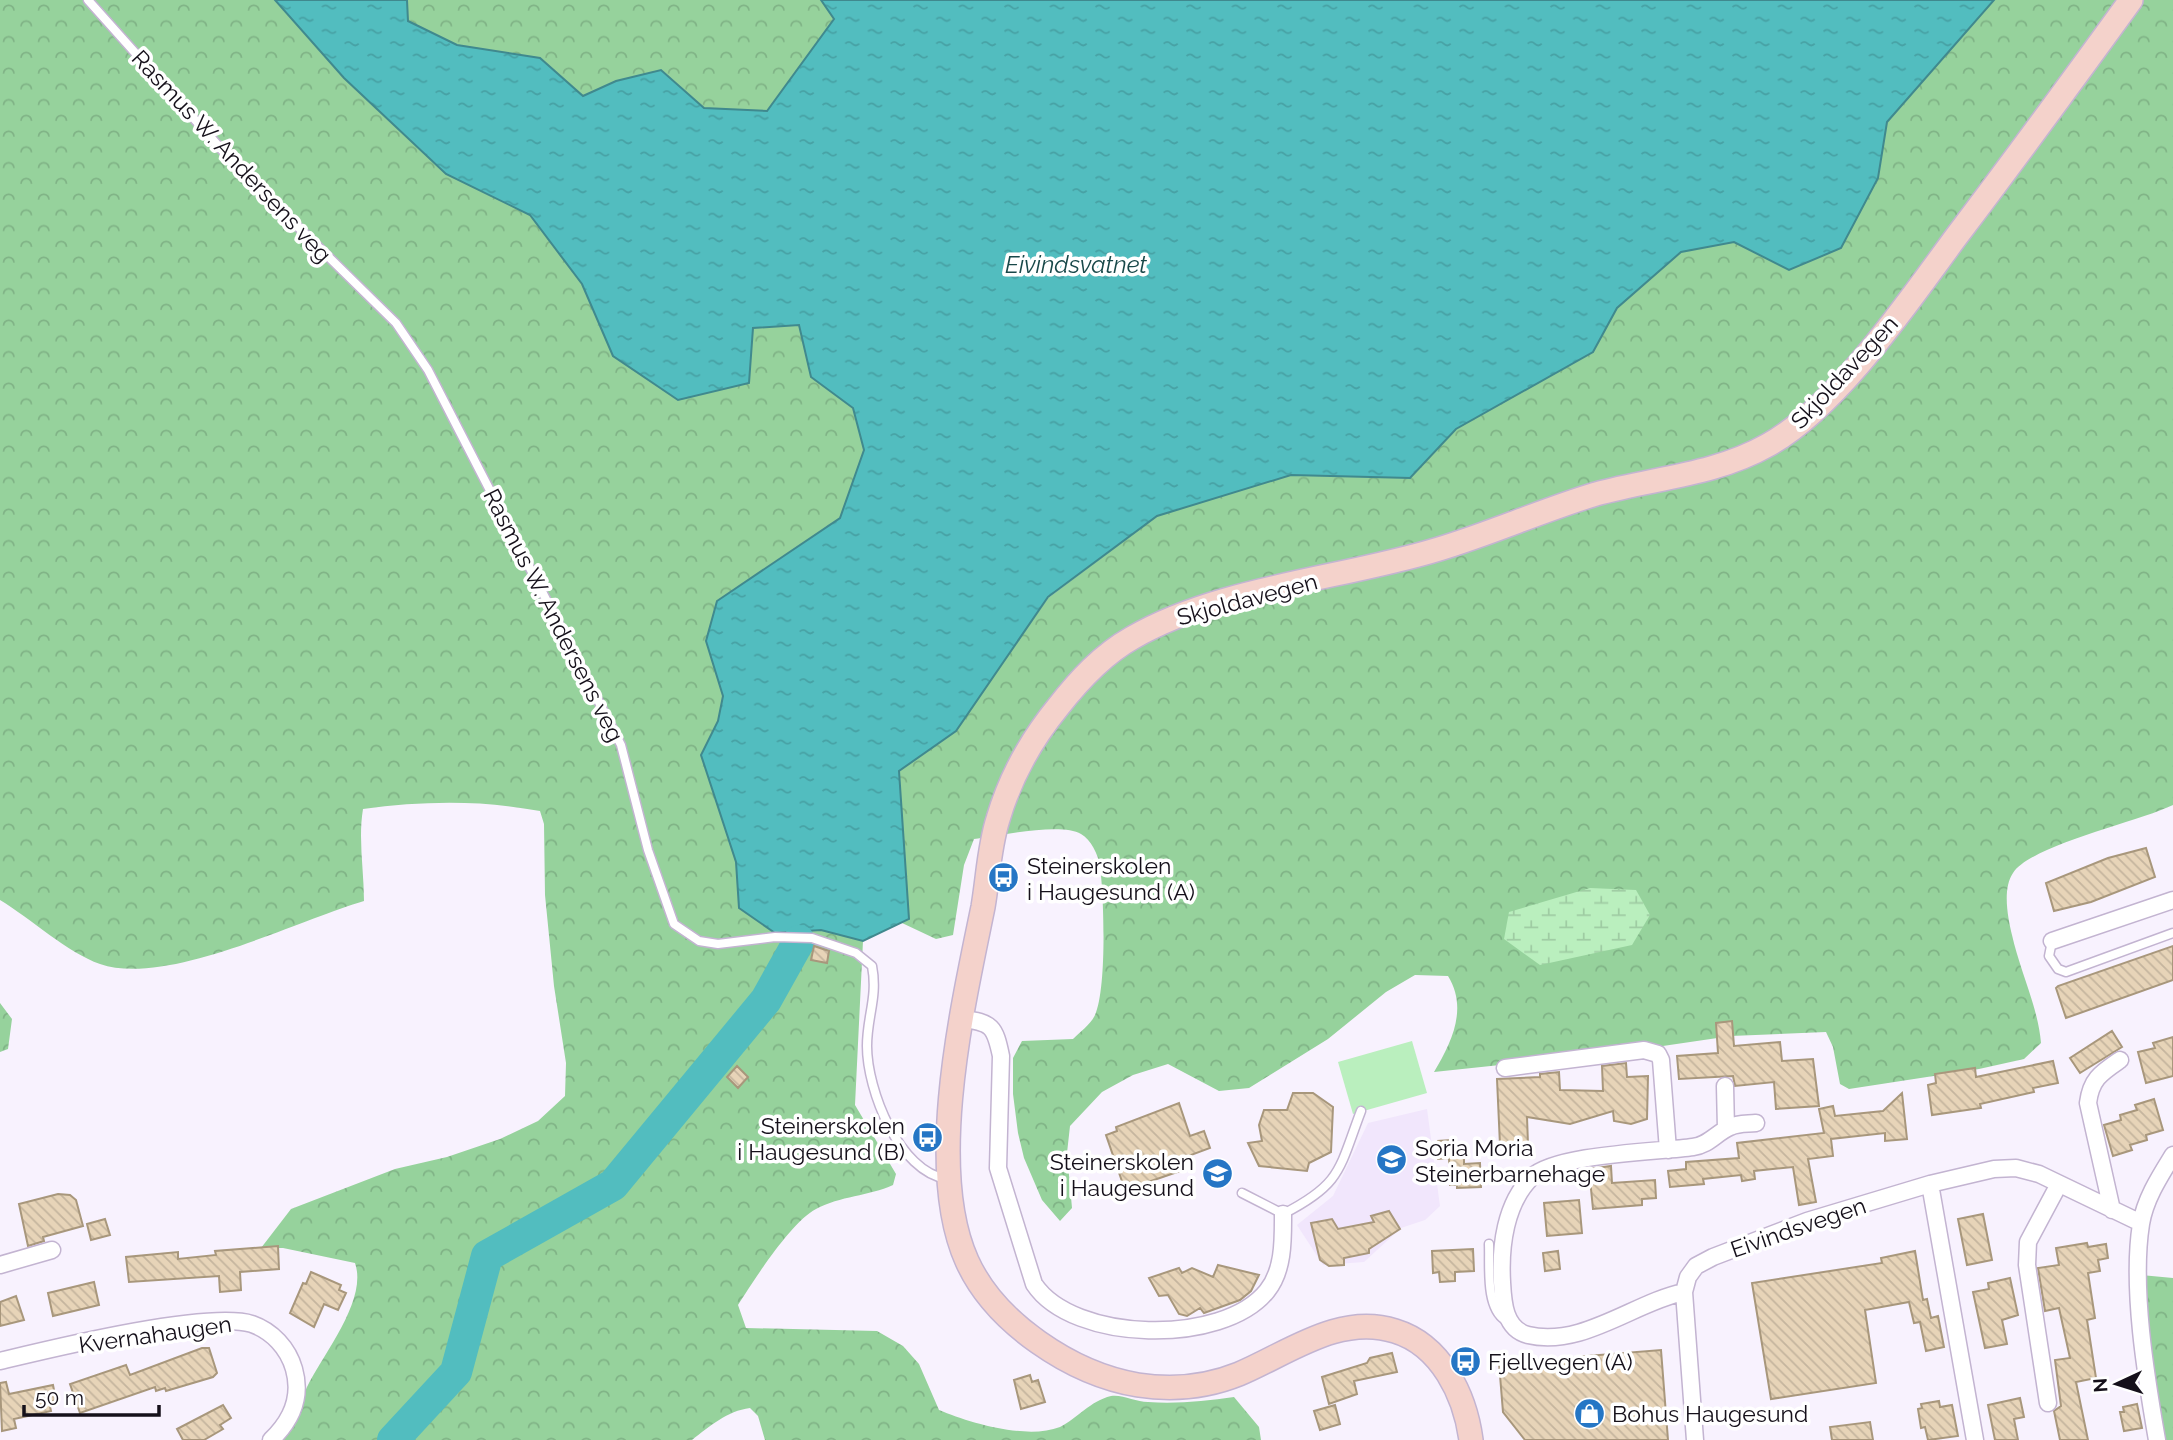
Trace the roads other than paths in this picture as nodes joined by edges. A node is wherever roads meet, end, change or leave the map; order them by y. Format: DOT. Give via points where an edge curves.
graph roads {
  1 [pos="88,0"];
  2 [pos="2131,0"];
  3 [pos="2173,900"];
  4 [pos="2173,933"];
  5 [pos="2052,941"];
  6 [pos="962,1019"];
  7 [pos="2120,1060"];
  8 [pos="1505,1068"];
  9 [pos="1725,1086"];
  10 [pos="1361,1111"];
  11 [pos="1756,1123"];
  12 [pos="1726,1129"];
  13 [pos="1668,1150"];
  14 [pos="2173,1155"];
  15 [pos="943,1178"];
  16 [pos="1930,1184"];
  17 [pos="2059,1184"];
  18 [pos="1242,1193"];
  19 [pos="2112,1210"];
  20 [pos="1283,1214"];
  21 [pos="2141,1223"];
  22 [pos="1489,1244"];
  23 [pos="52,1250"];
  24 [pos="0,1265"];
  25 [pos="1684,1292"];
  26 [pos="1509,1322"];
  27 [pos="0,1362"];
  28 [pos="1456,1389"];
  29 [pos="2048,1403"];
  30 [pos="271,1440"];
  31 [pos="1455,1440"];
  32 [pos="1471,1440"];
  33 [pos="1695,1440"];
  34 [pos="1975,1440"];
  35 [pos="2157,1440"];
  1 -- 15 [label="lane, Rasmus W. Andersens veg" via="239,169 396,323 428,370 621,745 648,850 674,924 699,942 718,944 775,936 812,938 856,953 872,966 877,989 867,1046 874,1088 904,1154"];
  2 -- 6 [label="main road, Skjoldavegen" via="1875,345 1804,421 1769,445 1702,471 1597,494 1440,549 1193,611 1127,640 1097,663 1048,718 1009,786 996,825"];
  3 -- 5 [label="street"];
  4 -- 5 [label="lane" via="2066,972 2049,956"];
  6 -- 15 [label="main road, Skjoldavegen"];
  6 -- 20 [label="street" via="982,1021 992,1027 997,1039 1001,1056 998,1168 1034,1284 1062,1308 1124,1328 1193,1329 1223,1321 1247,1309 1278,1271"];
  7 -- 19 [label="street" via="2096,1077 2088,1102"];
  8 -- 13 [label="street" via="1644,1051 1658,1054"];
  9 -- 12 [label="street"];
  10 -- 20 [label="lane" via="1334,1178 1323,1191"];
  11 -- 12 [label="street"];
  12 -- 13 [label="street" via="1698,1146"];
  13 -- 26 [label="street" via="1568,1162 1533,1176 1514,1202 1503,1236 1503,1302"];
  14 -- 21 [label="street" via="2154,1186"];
  15 -- 28 [label="main road, Skjoldavegen" via="960,1241 981,1285 1002,1311 1038,1340 1110,1379 1142,1386 1203,1385 1234,1376 1318,1336 1370,1326 1418,1341"];
  16 -- 17 [label="street, Eivindsvegen" via="2016,1168"];
  16 -- 25 [label="street, Eivindsvegen" via="1807,1221 1713,1257 1696,1266"];
  16 -- 34 [label="street"];
  17 -- 19 [label="street, Eivindsvegen"];
  17 -- 29 [label="street" via="2028,1242 2027,1265"];
  18 -- 20 [label="lane"];
  19 -- 21 [label="street, Eivindsvegen"];
  21 -- 35 [label="street" via="2143,1351"];
  22 -- 26 [label="lane" via="1494,1305 1499,1316"];
  23 -- 24 [label="street"];
  25 -- 26 [label="street" via="1662,1296 1598,1327 1553,1335 1527,1335"];
  25 -- 33 [label="street"];
  27 -- 30 [label="street, Kvernahaugen" via="200,1323 250,1324 281,1344 292,1361 298,1388 287,1425"];
  28 -- 31 [label="main road"];
  28 -- 32 [label="main road, Skjoldavegen" via="1467,1412"];
}
